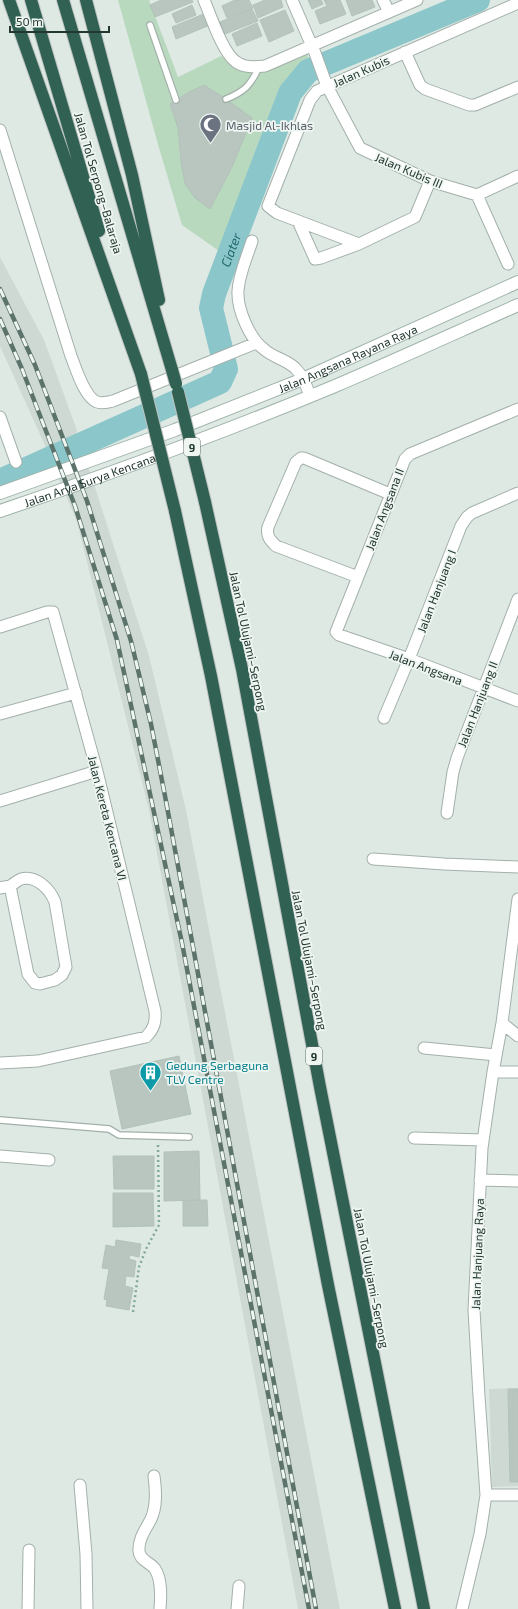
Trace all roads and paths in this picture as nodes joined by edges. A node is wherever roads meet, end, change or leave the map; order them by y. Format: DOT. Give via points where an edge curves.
graph roads {
  1 [pos="9,0"];
  2 [pos="31,0"];
  3 [pos="63,0"];
  4 [pos="86,0"];
  5 [pos="204,0"];
  6 [pos="292,0"];
  7 [pos="383,0"];
  8 [pos="417,0"];
  9 [pos="518,3"];
  10 [pos="389,12"];
  11 [pos="150,25"];
  12 [pos="313,50"];
  13 [pos="405,52"];
  14 [pos="259,67"];
  15 [pos="327,86"];
  16 [pos="518,87"];
  17 [pos="226,99"];
  18 [pos="176,100"];
  19 [pos="0,130"];
  20 [pos="518,176"];
  21 [pos="430,181"];
  22 [pos="477,196"];
  23 [pos="298,221"];
  24 [pos="252,241"];
  25 [pos="359,244"];
  26 [pos="508,264"];
  27 [pos="517,284"];
  28 [pos="518,305"];
  29 [pos="256,343"];
  30 [pos="172,367"];
  31 [pos="141,374"];
  32 [pos="303,379"];
  33 [pos="310,396"];
  34 [pos="518,409"];
  35 [pos="0,417"];
  36 [pos="175,430"];
  37 [pos="180,448"];
  38 [pos="16,462"];
  39 [pos="0,493"];
  40 [pos="518,493"];
  41 [pos="390,494"];
  42 [pos="0,511"];
  43 [pos="358,577"];
  44 [pos="518,599"];
  45 [pos="0,627"];
  46 [pos="337,631"];
  47 [pos="409,659"];
  48 [pos="484,689"];
  49 [pos="76,693"];
  50 [pos="518,701"];
  51 [pos="0,714"];
  52 [pos="384,718"];
  53 [pos="97,771"];
  54 [pos="0,801"];
  55 [pos="447,813"];
  56 [pos="373,859"];
  57 [pos="518,867"];
  58 [pos="5,887"];
  59 [pos="518,899"];
  60 [pos="502,1023"];
  61 [pos="518,1036"];
  62 [pos="424,1048"];
  63 [pos="496,1055"];
  64 [pos="0,1063"];
  65 [pos="493,1072"];
  66 [pos="518,1072"];
  67 [pos="0,1120"];
  68 [pos="189,1137"];
  69 [pos="414,1138"];
  70 [pos="483,1140"];
  71 [pos="158,1146"];
  72 [pos="0,1156"];
  73 [pos="49,1160"];
  74 [pos="480,1180"];
  75 [pos="518,1181"];
  76 [pos="133,1312"];
  77 [pos="154,1476"];
  78 [pos="80,1485"];
  79 [pos="486,1495"];
  80 [pos="518,1495"];
  81 [pos="29,1550"];
  82 [pos="240,1586"];
  83 [pos="28,1609"];
  84 [pos="87,1609"];
  85 [pos="160,1609"];
  86 [pos="237,1609"];
  87 [pos="395,1609"];
  88 [pos="424,1609"];
  89 [pos="462,1609"];
  1 -- 31 [label="highway"];
  2 -- 31 [label="highway, Jalan Tol Serpong–Balaraja"];
  3 -- 30 [label="highway, Jalan Tol Serpong–Balaraja"];
  4 -- 30 [label="highway" via="132,175"];
  5 -- 14 [label="street" via="226,50 235,62 248,67"];
  6 -- 12 [label="street, Jalan Kubis III"];
  7 -- 10 [label="street"];
  8 -- 10 [label="street"];
  9 -- 13 [label="street, Jalan Kubis"];
  10 -- 12 [label="street"];
  11 -- 18 [label="lane"];
  12 -- 14 [label="street"];
  12 -- 15 [label="street, Jalan Kubis III"];
  13 -- 15 [label="street, Jalan Kubis"];
  13 -- 16 [label="street" via="420,85 469,105 475,105"];
  14 -- 17 [label="lane" via="253,80 239,94"];
  15 -- 21 [label="street, Jalan Kubis III" via="360,148"];
  15 -- 23 [label="street, Jalan Kubis" via="317,91 310,100 268,204 269,208 277,213"];
  19 -- 29 [label="street" via="71,356 91,398 98,402 113,401"];
  20 -- 22 [label="street"];
  21 -- 22 [label="street, Jalan Kubis III"];
  21 -- 25 [label="street" via="415,217"];
  22 -- 26 [label="street"];
  23 -- 25 [label="street"];
  23 -- 25 [label="street" via="315,259"];
  24 -- 29 [label="street" via="240,276 238,292 240,308"];
  27 -- 32 [label="street, Jalan Angsana Rayana Raya"];
  28 -- 33 [label="street, Jalan Angsana Rayana Raya"];
  29 -- 32 [label="street" via="296,369"];
  30 -- 88 [label="highway, Jalan Tol Ulujami–Serpong / 9, bridge" via="242,669 320,1087"];
  31 -- 87 [label="highway, bridge" via="175,511 211,676 328,1285"];
  32 -- 33 [label="street"];
  32 -- 36 [label="street, Jalan Angsana Rayana Raya"];
  33 -- 37 [label="street, Jalan Angsana Rayana Raya"];
  34 -- 41 [label="street, Jalan Angsana II" via="410,454 402,464"];
  35 -- 38 [label="street"];
  36 -- 37 [label="street"];
  36 -- 39 [label="street, Jalan Arya Surya Kencana"];
  37 -- 42 [label="street, Jalan Arya Surya Kencana"];
  40 -- 47 [label="street, Jalan Hanjuang I" via="472,513 461,526"];
  41 -- 43 [label="street, Jalan Angsana II"];
  41 -- 43 [label="street" via="300,458 268,527 268,537 276,546"];
  43 -- 46 [label="street, Jalan Angsana II"];
  44 -- 48 [label="street, Jalan Hanjuang II"];
  45 -- 49 [label="street, Jalan Kereta Kencana VI" via="53,612"];
  46 -- 47 [label="street, Jalan Angsana" via="339,635"];
  47 -- 48 [label="street, Jalan Angsana"];
  47 -- 52 [label="street, Jalan Hanjuang I"];
  48 -- 50 [label="street, Jalan Angsana"];
  48 -- 55 [label="street, Jalan Hanjuang II" via="457,758"];
  49 -- 51 [label="street"];
  49 -- 53 [label="street, Jalan Kereta Kencana VI"];
  53 -- 54 [label="street"];
  53 -- 64 [label="street, Jalan Kereta Kencana VI" via="155,1011 152,1032 139,1039 38,1061"];
  56 -- 57 [label="street"];
  58 -- 58 [label="street" via="22,879 31,879 51,892 66,967 62,975 55,980 35,983 28,974"];
  59 -- 60 [label="street, Jalan Hanjuang Raya"];
  60 -- 61 [label="street"];
  60 -- 63 [label="street, Jalan Hanjuang Raya"];
  62 -- 63 [label="street"];
  63 -- 65 [label="street, Jalan Hanjuang Raya"];
  65 -- 66 [label="street"];
  65 -- 70 [label="street, Jalan Hanjuang Raya"];
  67 -- 68 [label="lane" via="109,1129 119,1135"];
  69 -- 70 [label="street"];
  70 -- 74 [label="street, Jalan Hanjuang Raya"];
  71 -- 76 [label="path" via="159,1225 139,1267"];
  72 -- 73 [label="street"];
  74 -- 75 [label="street"];
  74 -- 79 [label="street, Jalan Hanjuang Raya" via="474,1310"];
  77 -- 85 [label="street" via="155,1505 142,1536 139,1553 142,1559 154,1568 158,1576"];
  78 -- 84 [label="street"];
  79 -- 80 [label="street"];
  79 -- 89 [label="street, Jalan Hanjuang Raya" via="480,1534"];
  81 -- 83 [label="street"];
  82 -- 86 [label="street"];
}
